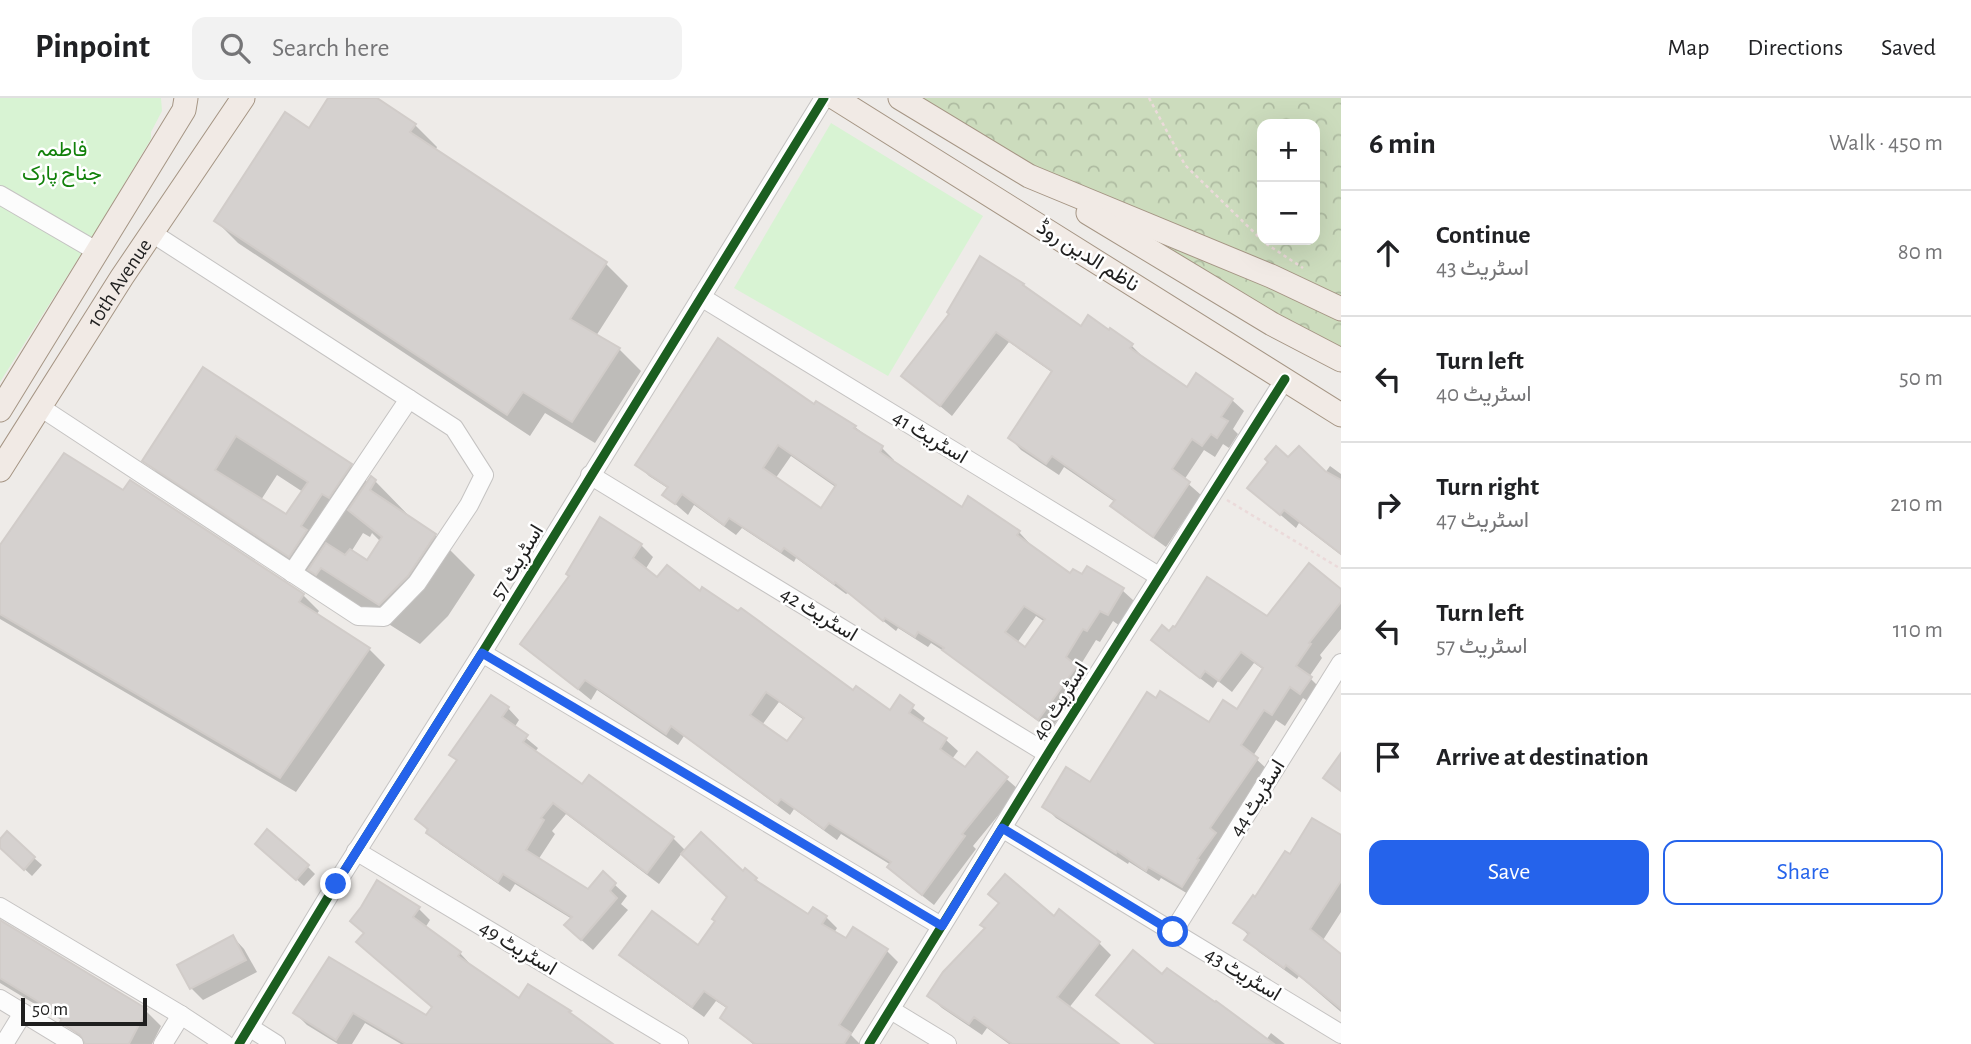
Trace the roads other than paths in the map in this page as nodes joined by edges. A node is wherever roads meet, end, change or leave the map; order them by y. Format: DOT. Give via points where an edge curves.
graph roads {
  1 [pos="243,98"];
  2 [pos="824,98"];
  3 [pos="835,98"];
  4 [pos="900,98"];
  5 [pos="187,102"];
  6 [pos="1029,176"];
  7 [pos="0,195"];
  8 [pos="152,233"];
  9 [pos="98,252"];
  10 [pos="701,296"];
  11 [pos="1341,309"];
  12 [pos="1341,360"];
  13 [pos="1285,379"];
  14 [pos="409,400"];
  15 [pos="40,407"];
  16 [pos="0,410"];
  17 [pos="1341,415"];
  18 [pos="0,470"];
  19 [pos="590,475"];
  20 [pos="292,572"];
  21 [pos="1160,577"];
  22 [pos="482,653"];
  23 [pos="1341,663"];
  24 [pos="1048,754"];
  25 [pos="1002,828"];
  26 [pos="356,851"];
  27 [pos="0,907"];
  28 [pos="942,926"];
  29 [pos="1173,932"];
  30 [pos="0,999"];
  31 [pos="891,1010"];
  32 [pos="23,1013"];
  33 [pos="181,1014"];
  34 [pos="249,1027"];
  35 [pos="1341,1034"];
  36 [pos="4,1044"];
  37 [pos="74,1044"];
  38 [pos="163,1044"];
  39 [pos="225,1044"];
  40 [pos="239,1044"];
  41 [pos="276,1044"];
  42 [pos="679,1044"];
  43 [pos="869,1044"];
  44 [pos="947,1044"];
  1 -- 8 [label="main road, 10th Avenue"];
  2 -- 10 [label="street, اسٹریٹ 57"];
  3 -- 13 [label="main road, ناظم الدین روڈ"];
  4 -- 6 [label="main road, ناظم الدین روڈ"];
  5 -- 9 [label="main road, 10th Avenue"];
  6 -- 11 [label="main road, ناظم الدین روڈ"];
  6 -- 12 [label="main road" via="1261,318"];
  7 -- 9 [label="street"];
  8 -- 14 [label="street"];
  8 -- 15 [label="main road, 10th Avenue"];
  9 -- 16 [label="main road, 10th Avenue"];
  10 -- 19 [label="street, اسٹریٹ 57"];
  10 -- 21 [label="street, اسٹریٹ 41"];
  13 -- 17 [label="main road, ناظم الدین روڈ"];
  13 -- 21 [label="street, اسٹریٹ 40"];
  14 -- 20 [label="street"];
  14 -- 20 [label="street" via="454,428 484,475 417,583 384,617 358,616"];
  15 -- 18 [label="main road, 10th Avenue"];
  15 -- 20 [label="street"];
  19 -- 22 [label="street, اسٹریٹ 57"];
  19 -- 24 [label="street, اسٹریٹ 42"];
  21 -- 24 [label="street, اسٹریٹ 40"];
  22 -- 26 [label="street, اسٹریٹ 57"];
  22 -- 28 [label="street"];
  23 -- 29 [label="street, اسٹریٹ 44"];
  24 -- 25 [label="street, اسٹریٹ 40"];
  25 -- 28 [label="street, اسٹریٹ 40"];
  25 -- 29 [label="street, اسٹریٹ 43"];
  26 -- 34 [label="street, اسٹریٹ 57"];
  26 -- 42 [label="street, اسٹریٹ 49"];
  27 -- 33 [label="street"];
  28 -- 31 [label="street, اسٹریٹ 40"];
  29 -- 35 [label="street, اسٹریٹ 43"];
  30 -- 32 [label="street"];
  31 -- 43 [label="street, اسٹریٹ 40"];
  31 -- 44 [label="street"];
  32 -- 36 [label="street"];
  32 -- 37 [label="street"];
  33 -- 38 [label="street"];
  33 -- 39 [label="street"];
  34 -- 40 [label="street, اسٹریٹ 57"];
  34 -- 41 [label="street"];
}
